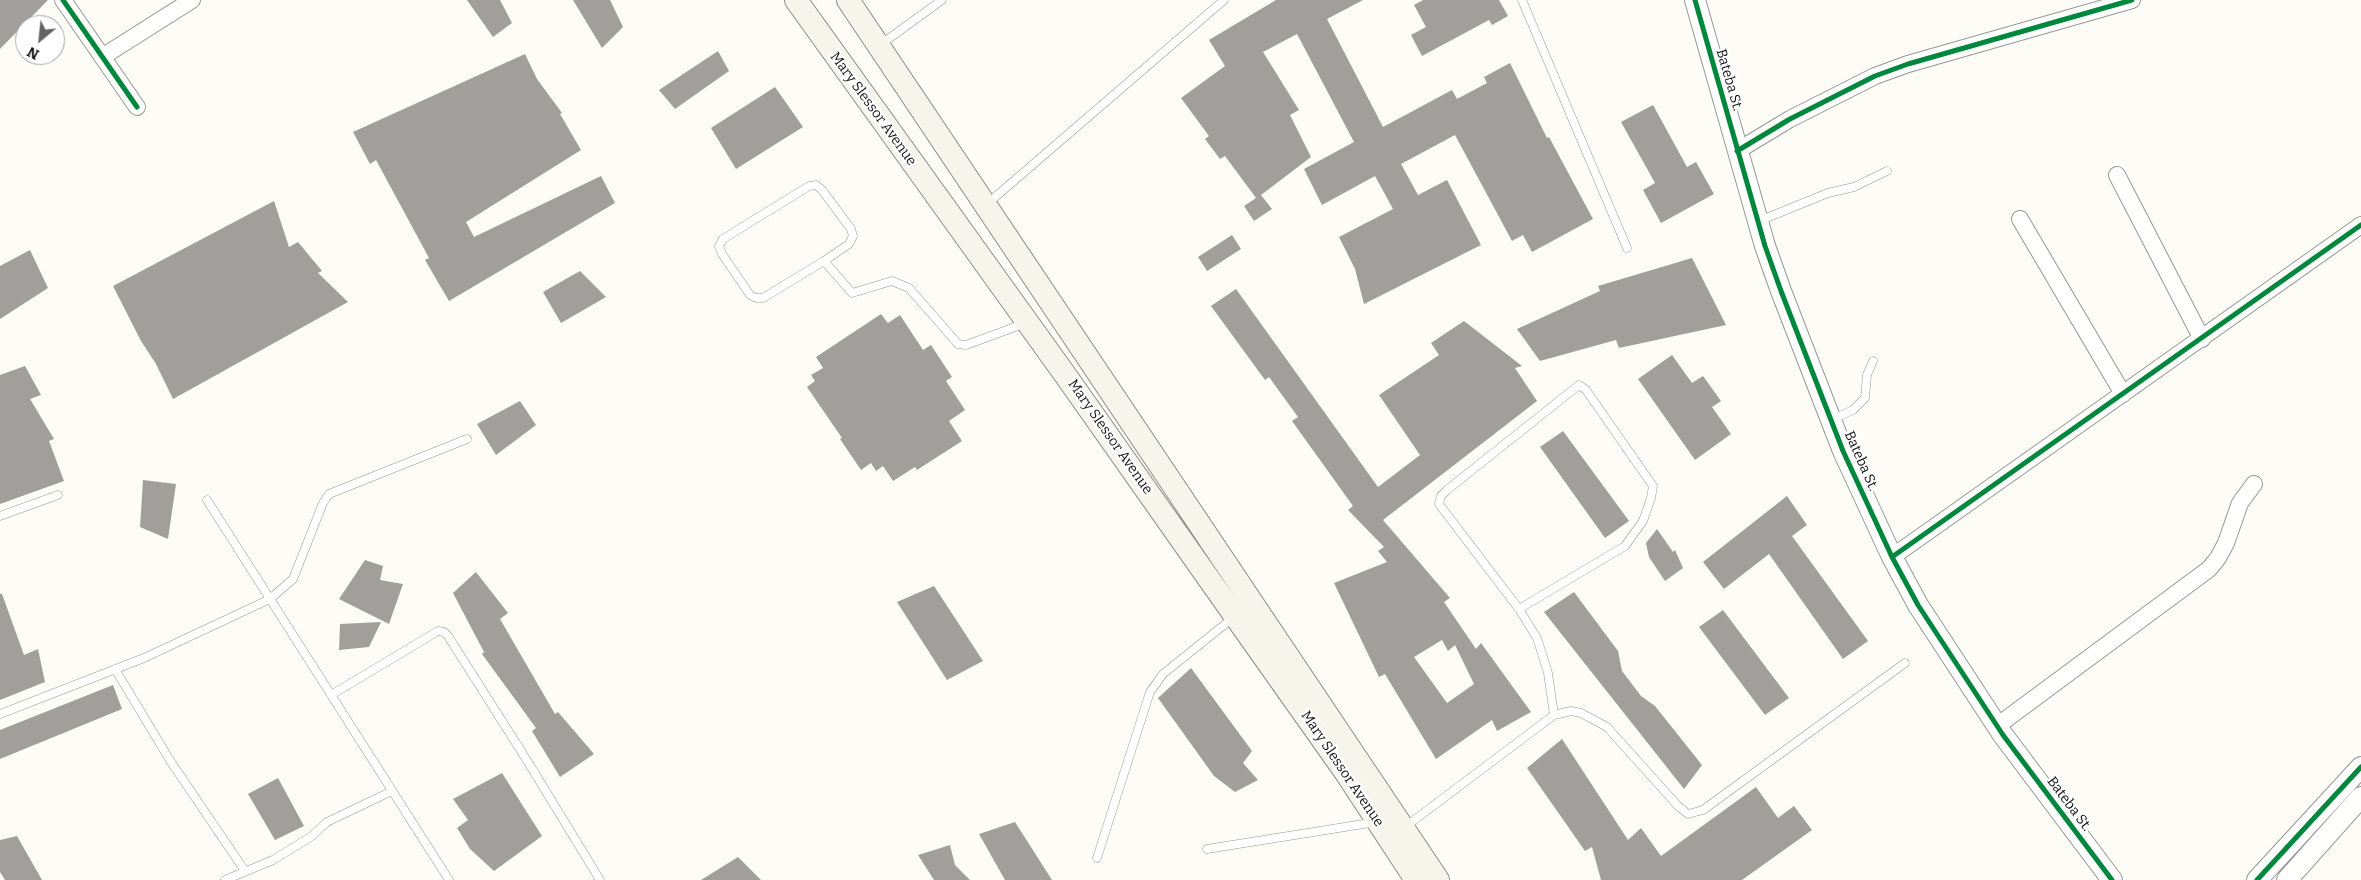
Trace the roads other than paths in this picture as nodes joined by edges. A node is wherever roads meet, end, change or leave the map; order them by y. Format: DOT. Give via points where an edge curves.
graph roads {
  1 [pos="63,0"];
  2 [pos="192,0"];
  3 [pos="796,0"];
  4 [pos="848,0"];
  5 [pos="942,0"];
  6 [pos="1224,0"];
  7 [pos="1522,0"];
  8 [pos="1695,0"];
  9 [pos="2132,0"];
  10 [pos="878,46"];
  11 [pos="102,57"];
  12 [pos="137,107"];
  13 [pos="1737,151"];
  14 [pos="1887,171"];
  15 [pos="2117,175"];
  16 [pos="986,206"];
  17 [pos="2020,219"];
  18 [pos="1759,222"];
  19 [pos="2361,226"];
  20 [pos="1627,248"];
  21 [pos="824,260"];
  22 [pos="1028,322"];
  23 [pos="2202,338"];
  24 [pos="1873,361"];
  25 [pos="2123,394"];
  26 [pos="1831,420"];
  27 [pos="467,439"];
  28 [pos="2254,484"];
  29 [pos="58,495"];
  30 [pos="207,500"];
  31 [pos="0,516"];
  32 [pos="1892,557"];
  33 [pos="270,599"];
  34 [pos="1519,609"];
  35 [pos="1235,616"];
  36 [pos="1905,663"];
  37 [pos="115,670"];
  38 [pos="332,695"];
  39 [pos="0,714"];
  40 [pos="1554,715"];
  41 [pos="1997,726"];
  42 [pos="2361,767"];
  43 [pos="392,791"];
  44 [pos="2361,797"];
  45 [pos="1378,822"];
  46 [pos="1403,828"];
  47 [pos="1207,849"];
  48 [pos="1097,858"];
  49 [pos="245,871"];
  50 [pos="225,880"];
  51 [pos="449,880"];
  52 [pos="600,880"];
  53 [pos="1416,880"];
  54 [pos="1438,880"];
  55 [pos="2112,880"];
  56 [pos="2257,880"];
  57 [pos="2287,880"];
  1 -- 11 [label="street"];
  2 -- 11 [label="street"];
  3 -- 22 [label="main road, Mary Slessor Avenue"];
  4 -- 10 [label="main road, Mary Slessor Avenue"];
  5 -- 10 [label="lane"];
  6 -- 16 [label="lane"];
  7 -- 20 [label="lane"];
  8 -- 13 [label="street, Bateba St."];
  9 -- 13 [label="street" via="1875,76 1790,119"];
  10 -- 16 [label="main road, Mary Slessor Avenue"];
  11 -- 12 [label="street"];
  13 -- 18 [label="street, Bateba St."];
  14 -- 18 [label="lane" via="1854,187 1828,193"];
  15 -- 23 [label="street"];
  16 -- 46 [label="main road, Mary Slessor Avenue"];
  17 -- 25 [label="street"];
  18 -- 26 [label="street, Bateba St." via="1781,291"];
  19 -- 23 [label="street"];
  21 -- 21 [label="lane" via="763,298 756,298 750,295 719,246 723,239 809,186 816,185 853,236 849,244"];
  21 -- 22 [label="lane" via="852,294 892,281 909,288 958,344"];
  22 -- 35 [label="main road, Mary Slessor Avenue"];
  23 -- 25 [label="street"];
  24 -- 26 [label="lane" via="1867,375 1865,398 1853,410"];
  25 -- 32 [label="street"];
  26 -- 32 [label="street, Bateba St."];
  27 -- 33 [label="lane" via="329,494 293,579"];
  28 -- 41 [label="street" via="2240,503 2226,543 2209,569"];
  29 -- 31 [label="lane"];
  30 -- 33 [label="lane"];
  32 -- 41 [label="street, Bateba St." via="1918,605"];
  33 -- 37 [label="lane"];
  33 -- 38 [label="lane"];
  34 -- 34 [label="lane" via="1439,504 1441,496 1578,385 1586,390 1653,486 1652,498 1643,521 1625,546"];
  34 -- 40 [label="lane" via="1537,638 1543,656"];
  35 -- 45 [label="main road, Mary Slessor Avenue"];
  35 -- 48 [label="lane" via="1163,674 1150,692"];
  36 -- 40 [label="lane" via="1703,810 1688,814 1607,727 1581,713 1571,711"];
  37 -- 39 [label="lane"];
  37 -- 49 [label="lane" via="171,762"];
  38 -- 43 [label="lane"];
  38 -- 52 [label="lane" via="438,631 444,632"];
  40 -- 46 [label="lane"];
  41 -- 55 [label="street, Bateba St."];
  42 -- 56 [label="street"];
  43 -- 49 [label="lane" via="327,822 312,836 273,860"];
  43 -- 51 [label="lane"];
  44 -- 57 [label="street"];
  45 -- 47 [label="lane"];
  45 -- 53 [label="main road, Mary Slessor Avenue"];
  46 -- 54 [label="main road, Mary Slessor Avenue"];
  49 -- 50 [label="lane"];
}
